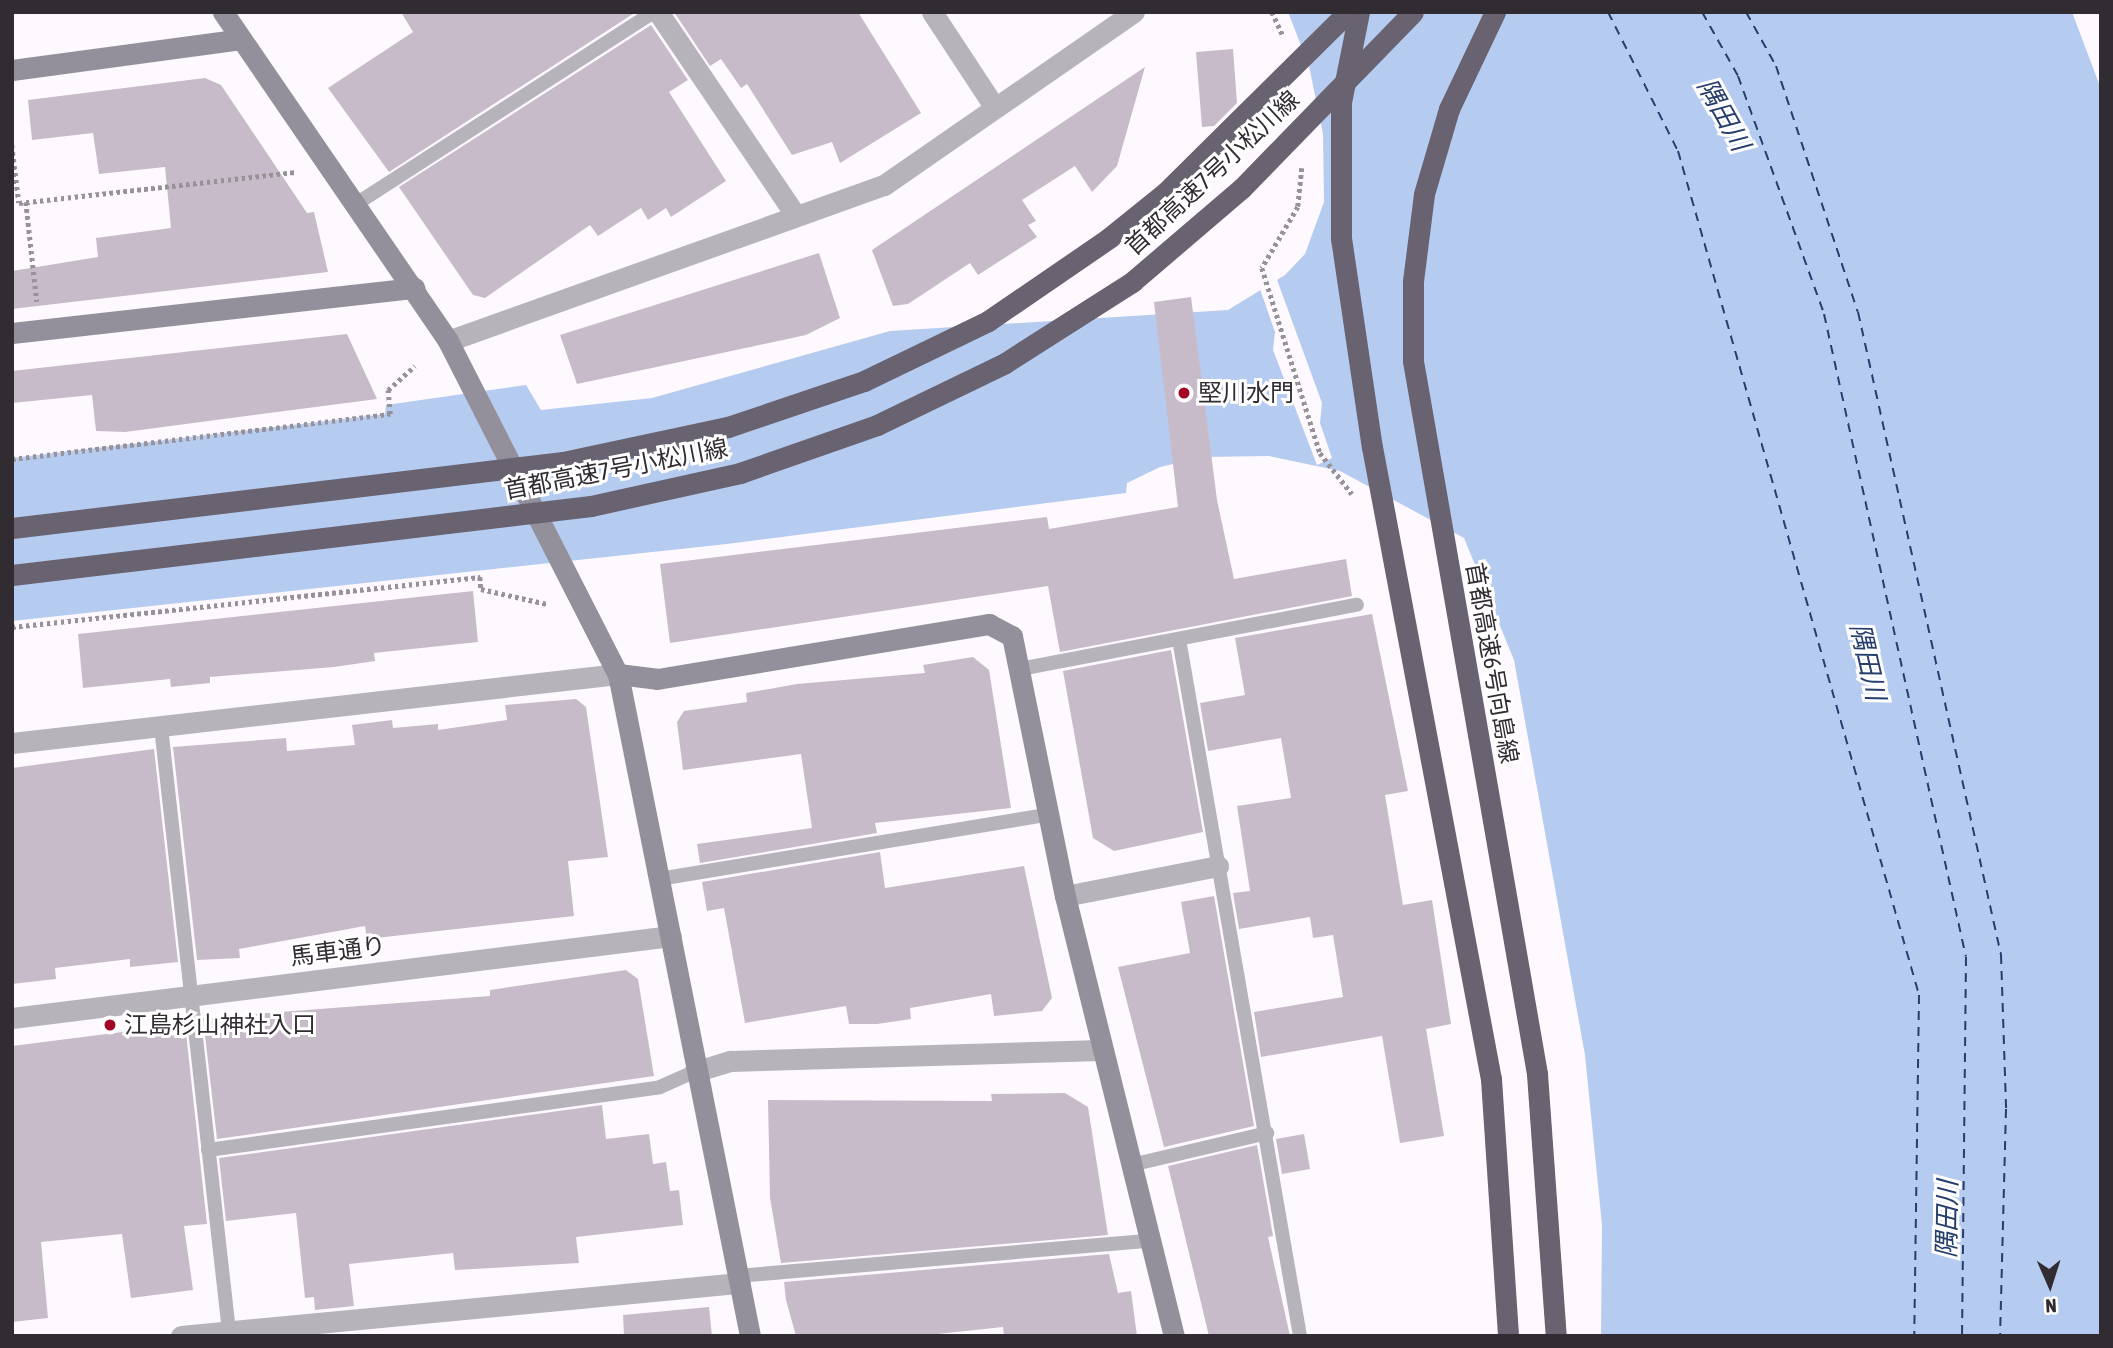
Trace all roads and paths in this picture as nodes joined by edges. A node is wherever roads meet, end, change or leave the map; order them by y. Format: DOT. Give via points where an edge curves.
graph roads {
  1 [pos="223,12"];
  2 [pos="656,12"];
  3 [pos="932,12"];
  4 [pos="1134,12"];
  5 [pos="1272,12"];
  6 [pos="1348,12"];
  7 [pos="1359,12"];
  8 [pos="1413,12"];
  9 [pos="1495,12"];
  10 [pos="1280,29"];
  11 [pos="241,39"];
  12 [pos="12,70"];
  13 [pos="993,105"];
  14 [pos="12,145"];
  15 [pos="294,172"];
  16 [pos="26,202"];
  17 [pos="356,204"];
  18 [pos="795,214"];
  19 [pos="415,288"];
  20 [pos="40,330"];
  21 [pos="12,333"];
  22 [pos="448,341"];
  23 [pos="415,366"];
  24 [pos="12,459"];
  25 [pos="12,528"];
  26 [pos="12,575"];
  27 [pos="547,604"];
  28 [pos="1357,605"];
  29 [pos="12,627"];
  30 [pos="1179,639"];
  31 [pos="1020,669"];
  32 [pos="618,674"];
  33 [pos="161,726"];
  34 [pos="12,743"];
  35 [pos="1050,814"];
  36 [pos="1218,866"];
  37 [pos="659,879"];
  38 [pos="1065,896"];
  39 [pos="671,936"];
  40 [pos="190,996"];
  41 [pos="12,1018"];
  42 [pos="1100,1050"];
  43 [pos="694,1072"];
  44 [pos="1268,1133"];
  45 [pos="208,1150"];
  46 [pos="1131,1165"];
  47 [pos="1149,1241"];
  48 [pos="738,1280"];
  49 [pos="229,1331"];
  50 [pos="181,1336"];
  51 [pos="750,1336"];
  52 [pos="1174,1336"];
  53 [pos="1300,1336"];
  54 [pos="1508,1336"];
  55 [pos="1556,1336"];
  1 -- 11 [label="street"];
  2 -- 17 [label="lane"];
  2 -- 18 [label="street"];
  3 -- 13 [label="street"];
  4 -- 13 [label="street"];
  5 -- 10 [label="path"];
  6 -- 25 [label="highway, 首都高速7号小松川線" via="1166,192 1109,239 988,321 864,381 728,427 563,462"];
  7 -- 54 [label="highway" via="1339,136 1341,238 1372,447 1489,1066"];
  8 -- 26 [label="highway, 首都高速7号小松川線" via="1242,188 1132,282 1005,363 877,425 740,473 591,506"];
  9 -- 55 [label="highway, 首都高速6号向島線" via="1449,109 1424,194 1413,281 1413,360 1537,1074"];
  11 -- 12 [label="street"];
  11 -- 17 [label="street"];
  13 -- 18 [label="street" via="884,184"];
  14 -- 16 [label="path" via="19,203"];
  15 -- 16 [label="path"];
  16 -- 20 [label="path"];
  17 -- 19 [label="street"];
  18 -- 22 [label="street"];
  19 -- 20 [label="street"];
  19 -- 22 [label="street"];
  20 -- 21 [label="street"];
  22 -- 32 [label="street"];
  23 -- 24 [label="path" via="388,390 390,414"];
  27 -- 29 [label="path" via="481,589 480,576"];
  28 -- 30 [label="lane"];
  30 -- 31 [label="lane"];
  30 -- 36 [label="lane"];
  31 -- 32 [label="street" via="1012,636 989,624 657,679"];
  31 -- 35 [label="street"];
  32 -- 33 [label="street"];
  32 -- 37 [label="street"];
  33 -- 34 [label="street"];
  33 -- 40 [label="lane"];
  35 -- 37 [label="lane"];
  35 -- 38 [label="street"];
  36 -- 38 [label="street"];
  36 -- 44 [label="lane"];
  37 -- 39 [label="street"];
  38 -- 42 [label="street"];
  39 -- 40 [label="street, 馬車通り"];
  39 -- 43 [label="street"];
  40 -- 41 [label="street, 馬車通り"];
  40 -- 45 [label="lane"];
  42 -- 43 [label="street" via="730,1062"];
  42 -- 46 [label="street"];
  43 -- 45 [label="lane" via="660,1087"];
  43 -- 48 [label="street"];
  44 -- 46 [label="lane"];
  44 -- 53 [label="lane"];
  45 -- 49 [label="lane"];
  46 -- 47 [label="street"];
  47 -- 48 [label="lane"];
  47 -- 52 [label="street"];
  48 -- 49 [label="street"];
  48 -- 51 [label="street"];
  49 -- 50 [label="street"];
}
